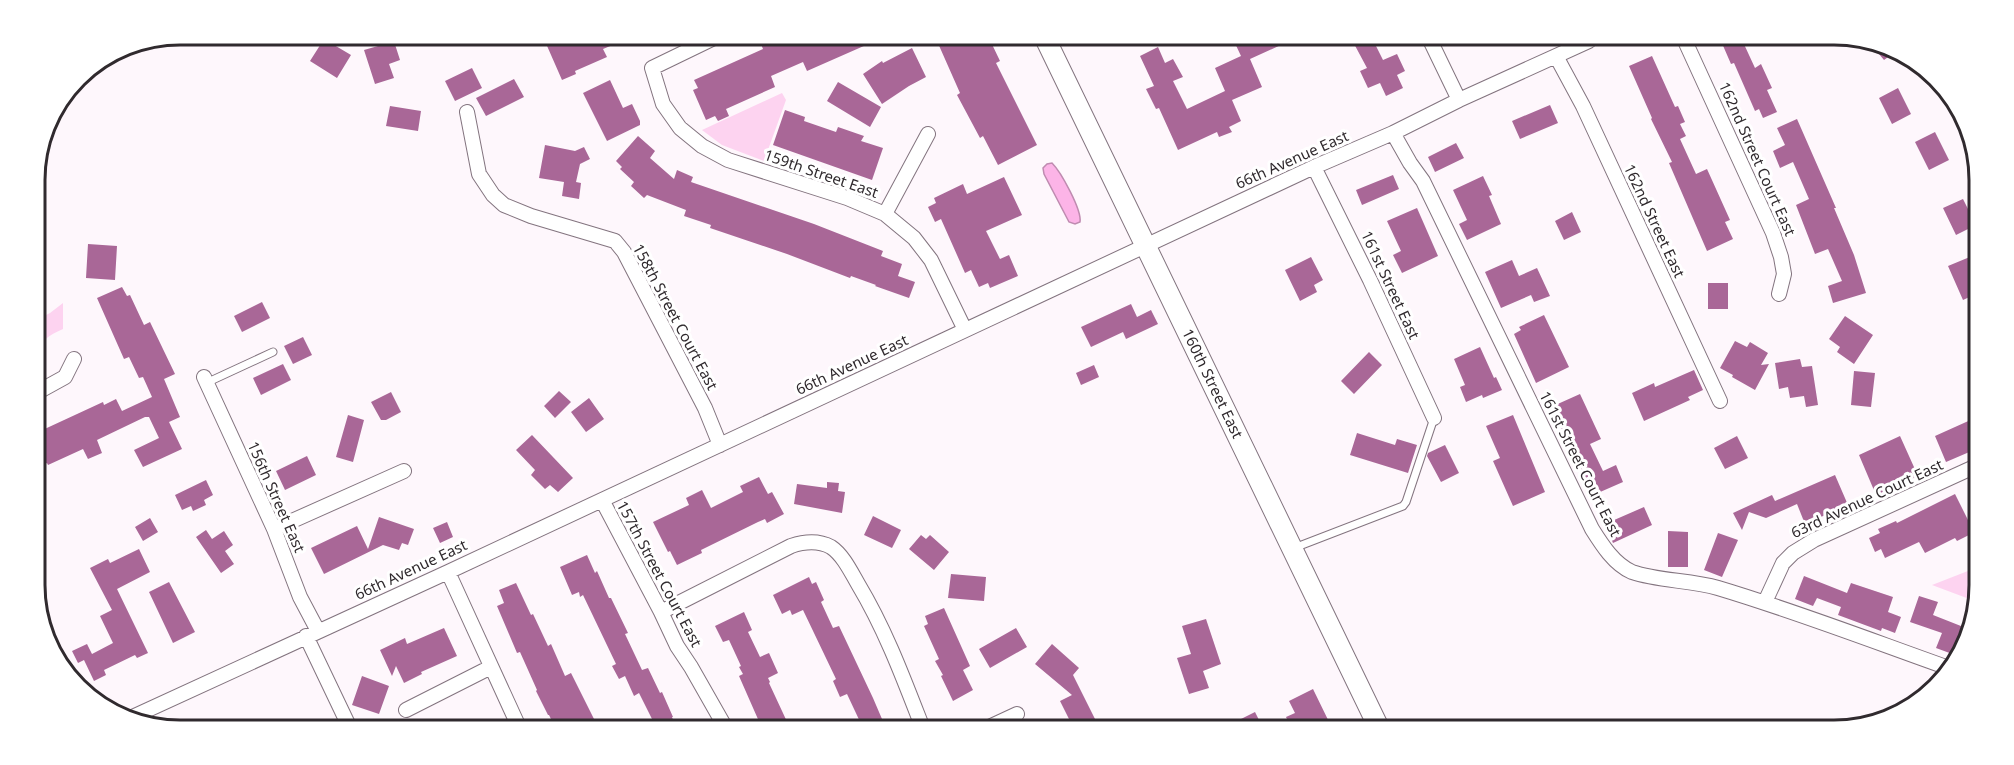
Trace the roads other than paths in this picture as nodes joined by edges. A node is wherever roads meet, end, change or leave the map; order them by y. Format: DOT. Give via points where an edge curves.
graph roads {
  1 [pos="699,45"];
  2 [pos="1048,45"];
  3 [pos="1432,45"];
  4 [pos="1580,45"];
  5 [pos="1687,45"];
  6 [pos="1556,56"];
  7 [pos="1459,100"];
  8 [pos="467,112"];
  9 [pos="1393,133"];
  10 [pos="928,134"];
  11 [pos="1314,166"];
  12 [pos="885,214"];
  13 [pos="1145,245"];
  14 [pos="1779,294"];
  15 [pos="965,330"];
  16 [pos="273,352"];
  17 [pos="74,359"];
  18 [pos="205,380"];
  19 [pos="45,388"];
  20 [pos="1720,401"];
  21 [pos="1434,418"];
  22 [pos="720,445"];
  23 [pos="1969,469"];
  24 [pos="404,471"];
  25 [pos="602,500"];
  26 [pos="274,529"];
  27 [pos="1292,549"];
  28 [pos="448,572"];
  29 [pos="1765,602"];
  30 [pos="661,612"];
  31 [pos="312,634"];
  32 [pos="1941,666"];
  33 [pos="490,667"];
  34 [pos="406,710"];
  35 [pos="140,714"];
  36 [pos="1017,714"];
  37 [pos="346,720"];
  38 [pos="516,720"];
  39 [pos="721,720"];
  40 [pos="920,720"];
  41 [pos="1004,720"];
  42 [pos="1375,720"];
  1 -- 12 [label="street, 159th Street East" via="652,68 663,104 680,128 728,160"];
  2 -- 13 [label="main road, 160th Street East"];
  3 -- 7 [label="street"];
  4 -- 6 [label="street, 66th Avenue East"];
  5 -- 14 [label="street, 162nd Street Court East" via="1782,256 1785,274"];
  6 -- 7 [label="street, 66th Avenue East"];
  6 -- 20 [label="street, 162nd Street East"];
  7 -- 9 [label="street, 66th Avenue East"];
  8 -- 22 [label="street, 158th Street Court East" via="479,174 504,205 615,242 624,252 705,408"];
  9 -- 11 [label="street, 66th Avenue East"];
  9 -- 29 [label="street, 161st Street Court East" via="1423,182 1602,545 1632,572 1709,585"];
  10 -- 12 [label="street"];
  11 -- 13 [label="street, 66th Avenue East"];
  11 -- 21 [label="street, 161st Street East"];
  12 -- 15 [label="street, 159th Street East" via="914,238 931,260"];
  13 -- 15 [label="street, 66th Avenue East"];
  13 -- 27 [label="main road, 160th Street East"];
  15 -- 22 [label="street, 66th Avenue East"];
  16 -- 18 [label="lane"];
  17 -- 19 [label="street" via="65,377"];
  18 -- 26 [label="street, 156th Street East"];
  21 -- 27 [label="lane" via="1403,506"];
  22 -- 25 [label="street, 66th Avenue East"];
  23 -- 29 [label="street, 63rd Avenue Court East" via="1793,552 1783,563"];
  24 -- 26 [label="street"];
  25 -- 28 [label="street, 66th Avenue East"];
  25 -- 30 [label="street, 157th Street Court East"];
  26 -- 31 [label="street, 156th Street East"];
  27 -- 42 [label="main road, 160th Street East"];
  28 -- 31 [label="street, 66th Avenue East"];
  28 -- 33 [label="street"];
  29 -- 32 [label="street, 161st Street Court East"];
  30 -- 39 [label="street, 157th Street Court East" via="676,646"];
  30 -- 40 [label="street" via="791,546 803,542 832,548 850,570 886,635"];
  31 -- 35 [label="street, 66th Avenue East"];
  31 -- 37 [label="street, 156th Street East"];
  33 -- 34 [label="street"];
  33 -- 38 [label="street"];
  36 -- 41 [label="street"];
}
